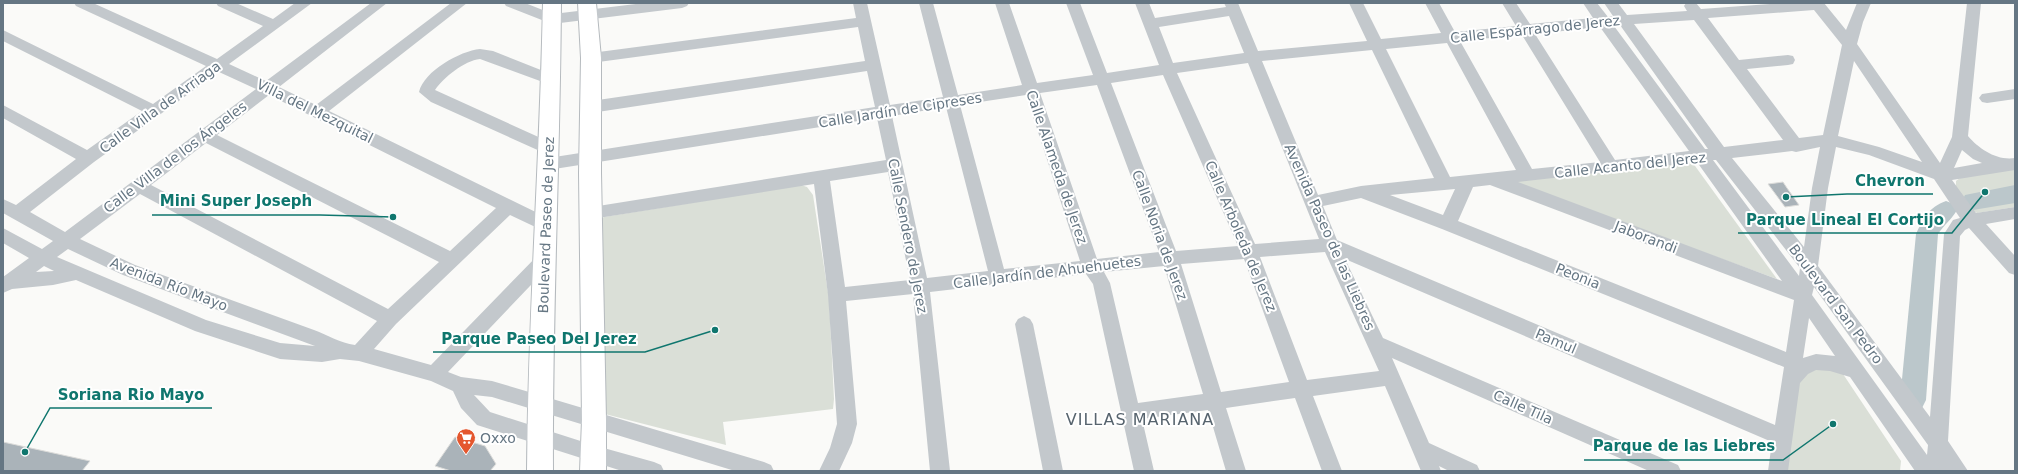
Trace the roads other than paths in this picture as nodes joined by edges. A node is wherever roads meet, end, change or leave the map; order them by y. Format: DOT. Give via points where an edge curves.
graph roads {
  1 [pos="80,3"];
  2 [pos="223,3"];
  3 [pos="305,3"];
  4 [pos="380,3"];
  5 [pos="460,3"];
  6 [pos="511,3"];
  7 [pos="682,3"];
  8 [pos="860,3"];
  9 [pos="926,3"];
  10 [pos="1002,3"];
  11 [pos="1073,3"];
  12 [pos="1142,3"];
  13 [pos="1356,3"];
  14 [pos="1432,3"];
  15 [pos="1509,3"];
  16 [pos="1590,3"];
  17 [pos="1611,3"];
  18 [pos="1864,3"];
  19 [pos="1974,3"];
  20 [pos="1817,4"];
  21 [pos="1232,7"];
  22 [pos="1692,8"];
  23 [pos="587,9"];
  24 [pos="552,11"];
  25 [pos="1623,20"];
  26 [pos="863,22"];
  27 [pos="1602,22"];
  28 [pos="1150,24"];
  29 [pos="274,26"];
  30 [pos="1525,30"];
  31 [pos="3,35"];
  32 [pos="1450,38"];
  33 [pos="1850,43"];
  34 [pos="1376,44"];
  35 [pos="1252,57"];
  36 [pos="591,58"];
  37 [pos="1788,60"];
  38 [pos="872,65"];
  39 [pos="1737,65"];
  40 [pos="217,66"];
  41 [pos="1168,69"];
  42 [pos="551,80"];
  43 [pos="1102,80"];
  44 [pos="266,87"];
  45 [pos="1030,89"];
  46 [pos="2015,94"];
  47 [pos="1987,98"];
  48 [pos="951,101"];
  49 [pos="591,107"];
  50 [pos="3,111"];
  51 [pos="155,111"];
  52 [pos="318,112"];
  53 [pos="885,112"];
  54 [pos="204,135"];
  55 [pos="1960,137"];
  56 [pos="1831,140"];
  57 [pos="1796,146"];
  58 [pos="1721,155"];
  59 [pos="548,156"];
  60 [pos="591,157"];
  61 [pos="1701,157"];
  62 [pos="88,158"];
  63 [pos="2011,164"];
  64 [pos="893,165"];
  65 [pos="1611,167"];
  66 [pos="1527,175"];
  67 [pos="821,176"];
  68 [pos="1942,176"];
  69 [pos="1489,178"];
  70 [pos="1467,181"];
  71 [pos="1445,184"];
  72 [pos="138,185"];
  73 [pos="1362,192"];
  74 [pos="1313,202"];
  75 [pos="509,206"];
  76 [pos="10,209"];
  77 [pos="592,212"];
  78 [pos="2015,213"];
  79 [pos="1967,215"];
  80 [pos="546,224"];
  81 [pos="1448,224"];
  82 [pos="3,235"];
  83 [pos="66,240"];
  84 [pos="1330,244"];
  85 [pos="1249,250"];
  86 [pos="43,258"];
  87 [pos="1170,258"];
  88 [pos="545,259"];
  89 [pos="451,260"];
  90 [pos="1091,267"];
  91 [pos="1810,268"];
  92 [pos="2015,268"];
  93 [pos="77,273"];
  94 [pos="998,278"];
  95 [pos="5,283"];
  96 [pos="920,287"];
  97 [pos="837,295"];
  98 [pos="1803,296"];
  99 [pos="390,319"];
  100 [pos="1024,324"];
  101 [pos="1376,343"];
  102 [pos="340,351"];
  103 [pos="359,353"];
  104 [pos="1793,363"];
  105 [pos="1858,372"];
  106 [pos="434,374"];
  107 [pos="1391,377"];
  108 [pos="1790,382"];
  109 [pos="460,385"];
  110 [pos="1303,390"];
  111 [pos="1216,401"];
  112 [pos="541,403"];
  113 [pos="1132,412"];
  114 [pos="594,420"];
  115 [pos="1782,437"];
  116 [pos="1935,438"];
  117 [pos="1422,449"];
  118 [pos="536,460"];
  119 [pos="593,463"];
  120 [pos="1929,470"];
  121 [pos="654,471"];
  122 [pos="764,471"];
  123 [pos="829,471"];
  124 [pos="940,471"];
  125 [pos="1053,471"];
  126 [pos="1144,471"];
  127 [pos="1236,471"];
  128 [pos="1332,471"];
  129 [pos="1431,471"];
  130 [pos="1470,471"];
  131 [pos="1671,471"];
  132 [pos="1778,471"];
  133 [pos="1958,471"];
  1 -- 40 [label="street, Villa del Mezquital"];
  2 -- 29 [label="street"];
  3 -- 29 [label="street, Calle Villa de Arriaga"];
  4 -- 44 [label="street, Calle Villa de los Ángeles"];
  5 -- 52 [label="street"];
  6 -- 24 [label="street"];
  7 -- 23 [label="street"];
  8 -- 26 [label="street, Calle Sendero de Jerez"];
  9 -- 48 [label="street"];
  10 -- 45 [label="street, Calle Alameda de Jerez"];
  11 -- 43 [label="street, Calle Noria de Jerez"];
  12 -- 28 [label="street, Calle Arboleda de Jerez"];
  13 -- 34 [label="street"];
  14 -- 32 [label="street"];
  15 -- 30 [label="street"];
  16 -- 27 [label="street, Boulevard San Pedro"];
  17 -- 25 [label="street, Boulevard San Pedro"];
  18 -- 33 [label="street"];
  19 -- 55 [label="street"];
  20 -- 22 [label="street, Calle Espárrago de Jerez"];
  20 -- 33 [label="street"];
  21 -- 28 [label="street"];
  21 -- 35 [label="street, Avenida Paseo de las Liebres"];
  22 -- 25 [label="street, Calle Espárrago de Jerez"];
  22 -- 39 [label="street"];
  23 -- 24 [label="street"];
  23 -- 36 [label="main road"];
  24 -- 42 [label="main road, Boulevard Paseo de Jerez"];
  25 -- 27 [label="street, Calle Espárrago de Jerez"];
  25 -- 58 [label="street, Boulevard San Pedro"];
  26 -- 36 [label="street"];
  26 -- 38 [label="street, Calle Sendero de Jerez"];
  27 -- 30 [label="street, Calle Espárrago de Jerez"];
  27 -- 61 [label="street, Boulevard San Pedro"];
  28 -- 41 [label="street, Calle Arboleda de Jerez"];
  29 -- 40 [label="street, Calle Villa de Arriaga"];
  30 -- 32 [label="street, Calle Espárrago de Jerez"];
  30 -- 65 [label="street"];
  31 -- 51 [label="street"];
  32 -- 34 [label="street, Calle Espárrago de Jerez"];
  32 -- 66 [label="street"];
  33 -- 56 [label="street"];
  33 -- 68 [label="street"];
  34 -- 35 [label="street, Calle Espárrago de Jerez"];
  34 -- 71 [label="street"];
  35 -- 41 [label="street, Calle Jardín de Cipreses"];
  35 -- 74 [label="street, Avenida Paseo de las Liebres"];
  36 -- 49 [label="main road"];
  37 -- 39 [label="street"];
  38 -- 49 [label="street"];
  38 -- 53 [label="street, Calle Sendero de Jerez"];
  39 -- 57 [label="street"];
  40 -- 44 [label="street, Villa del Mezquital"];
  40 -- 51 [label="street, Calle Villa de Arriaga"];
  41 -- 43 [label="street, Calle Jardín de Cipreses"];
  41 -- 85 [label="street, Calle Arboleda de Jerez"];
  42 -- 59 [label="main road, Boulevard Paseo de Jerez"];
  42 -- 59 [label="street" via="477,52 462,59 432,83 427,92"];
  43 -- 45 [label="street, Calle Jardín de Cipreses"];
  43 -- 87 [label="street, Calle Noria de Jerez"];
  44 -- 52 [label="street, Villa del Mezquital"];
  44 -- 54 [label="street, Calle Villa de los Ángeles"];
  45 -- 48 [label="street, Calle Jardín de Cipreses"];
  45 -- 90 [label="street, Calle Alameda de Jerez"];
  46 -- 47 [label="street"];
  48 -- 53 [label="street, Calle Jardín de Cipreses"];
  48 -- 94 [label="street"];
  49 -- 60 [label="main road"];
  50 -- 62 [label="street"];
  51 -- 62 [label="street, Calle Villa de Arriaga"];
  52 -- 75 [label="street, Villa del Mezquital"];
  53 -- 60 [label="street, Calle Jardín de Cipreses"];
  53 -- 64 [label="street, Calle Sendero de Jerez"];
  54 -- 72 [label="street, Calle Villa de los Ángeles"];
  54 -- 89 [label="street"];
  55 -- 63 [label="street" via="1978,156"];
  55 -- 68 [label="street"];
  56 -- 57 [label="street, Calle Acanto del Jerez"];
  56 -- 68 [label="street, Calle Acanto del Jerez" via="1878,152"];
  56 -- 91 [label="street" via="1820,187"];
  57 -- 58 [label="street, Calle Acanto del Jerez"];
  58 -- 61 [label="street, Calle Acanto del Jerez"];
  58 -- 91 [label="street, Boulevard San Pedro"];
  59 -- 60 [label="street, Calle Jardín de Cipreses"];
  59 -- 80 [label="main road, Boulevard Paseo de Jerez"];
  60 -- 77 [label="main road"];
  61 -- 65 [label="street, Calle Acanto del Jerez"];
  61 -- 98 [label="street, Boulevard San Pedro"];
  62 -- 76 [label="street, Calle Villa de Arriaga"];
  63 -- 68 [label="street"];
  64 -- 67 [label="street"];
  64 -- 96 [label="street, Calle Sendero de Jerez"];
  65 -- 66 [label="street, Calle Acanto del Jerez"];
  66 -- 69 [label="street, Calle Acanto del Jerez"];
  67 -- 77 [label="street"];
  67 -- 97 [label="street"];
  68 -- 79 [label="street"];
  69 -- 70 [label="street, Calle Acanto del Jerez"];
  69 -- 98 [label="street, Jaborandi"];
  70 -- 71 [label="street, Calle Acanto del Jerez"];
  70 -- 81 [label="street"];
  71 -- 73 [label="street, Calle Acanto del Jerez"];
  72 -- 83 [label="street, Calle Villa de los Ángeles"];
  72 -- 99 [label="street"];
  73 -- 74 [label="street, Calle Acanto del Jerez"];
  73 -- 81 [label="street, Peonia"];
  74 -- 84 [label="street, Avenida Paseo de las Liebres"];
  75 -- 80 [label="street, Villa del Mezquital"];
  75 -- 89 [label="street"];
  76 -- 83 [label="street, Avenida Río Mayo"];
  77 -- 114 [label="main road"];
  78 -- 79 [label="street"];
  79 -- 92 [label="street"];
  79 -- 116 [label="street" via="1952,234 1950,245"];
  80 -- 88 [label="main road, Boulevard Paseo de Jerez"];
  81 -- 104 [label="street, Peonia"];
  82 -- 86 [label="street, Avenida Río Mayo"];
  83 -- 86 [label="street, Calle Villa de los Ángeles"];
  83 -- 102 [label="street, Avenida Río Mayo" via="129,270 308,335"];
  84 -- 85 [label="street, Calle Jardín de Ahuehuetes"];
  84 -- 101 [label="street, Avenida Paseo de las Liebres"];
  84 -- 115 [label="street, Pamul"];
  85 -- 87 [label="street, Calle Jardín de Ahuehuetes"];
  85 -- 110 [label="street, Calle Arboleda de Jerez"];
  86 -- 93 [label="street, Avenida Río Mayo"];
  86 -- 95 [label="street, Calle Villa de los Ángeles"];
  87 -- 90 [label="street, Calle Jardín de Ahuehuetes"];
  87 -- 111 [label="street, Calle Noria de Jerez"];
  88 -- 106 [label="street"];
  88 -- 112 [label="main road, Boulevard Paseo de Jerez"];
  89 -- 99 [label="street"];
  90 -- 94 [label="street, Calle Jardín de Ahuehuetes"];
  90 -- 113 [label="street, Calle Alameda de Jerez" via="1101,282"];
  91 -- 98 [label="street"];
  91 -- 116 [label="street, Boulevard San Pedro"];
  93 -- 95 [label="street"];
  93 -- 102 [label="street, Avenida Río Mayo" via="201,326 249,342 280,351 322,354"];
  94 -- 96 [label="street, Calle Jardín de Ahuehuetes"];
  96 -- 97 [label="street, Calle Jardín de Ahuehuetes"];
  96 -- 124 [label="street, Calle Sendero de Jerez"];
  97 -- 123 [label="street" via="847,424 840,453"];
  98 -- 104 [label="street"];
  98 -- 105 [label="street, Boulevard San Pedro"];
  99 -- 103 [label="street"];
  100 -- 125 [label="street"];
  101 -- 107 [label="street, Avenida Paseo de las Liebres"];
  101 -- 131 [label="street, Calle Tila"];
  102 -- 103 [label="street, Avenida Río Mayo"];
  103 -- 106 [label="street, Avenida Río Mayo"];
  104 -- 108 [label="street"];
  105 -- 108 [label="street" via="1832,362 1818,362 1803,366"];
  105 -- 120 [label="street, Boulevard San Pedro"];
  106 -- 109 [label="street, Avenida Río Mayo"];
  107 -- 110 [label="street"];
  107 -- 117 [label="street, Avenida Paseo de las Liebres"];
  108 -- 115 [label="street"];
  109 -- 112 [label="street, Avenida Río Mayo" via="492,389"];
  109 -- 118 [label="street" via="468,402 484,419"];
  110 -- 111 [label="street"];
  110 -- 128 [label="street, Calle Arboleda de Jerez"];
  111 -- 113 [label="street"];
  111 -- 127 [label="street, Calle Noria de Jerez"];
  112 -- 114 [label="street, Avenida Río Mayo"];
  112 -- 118 [label="main road, Boulevard Paseo de Jerez"];
  113 -- 126 [label="street, Calle Alameda de Jerez"];
  114 -- 119 [label="main road"];
  114 -- 122 [label="street, Avenida Río Mayo"];
  115 -- 132 [label="street"];
  116 -- 120 [label="street"];
  116 -- 133 [label="street, Boulevard San Pedro"];
  117 -- 129 [label="street, Avenida Paseo de las Liebres"];
  117 -- 130 [label="street"];
  118 -- 119 [label="street"];
  119 -- 121 [label="street"];
}
